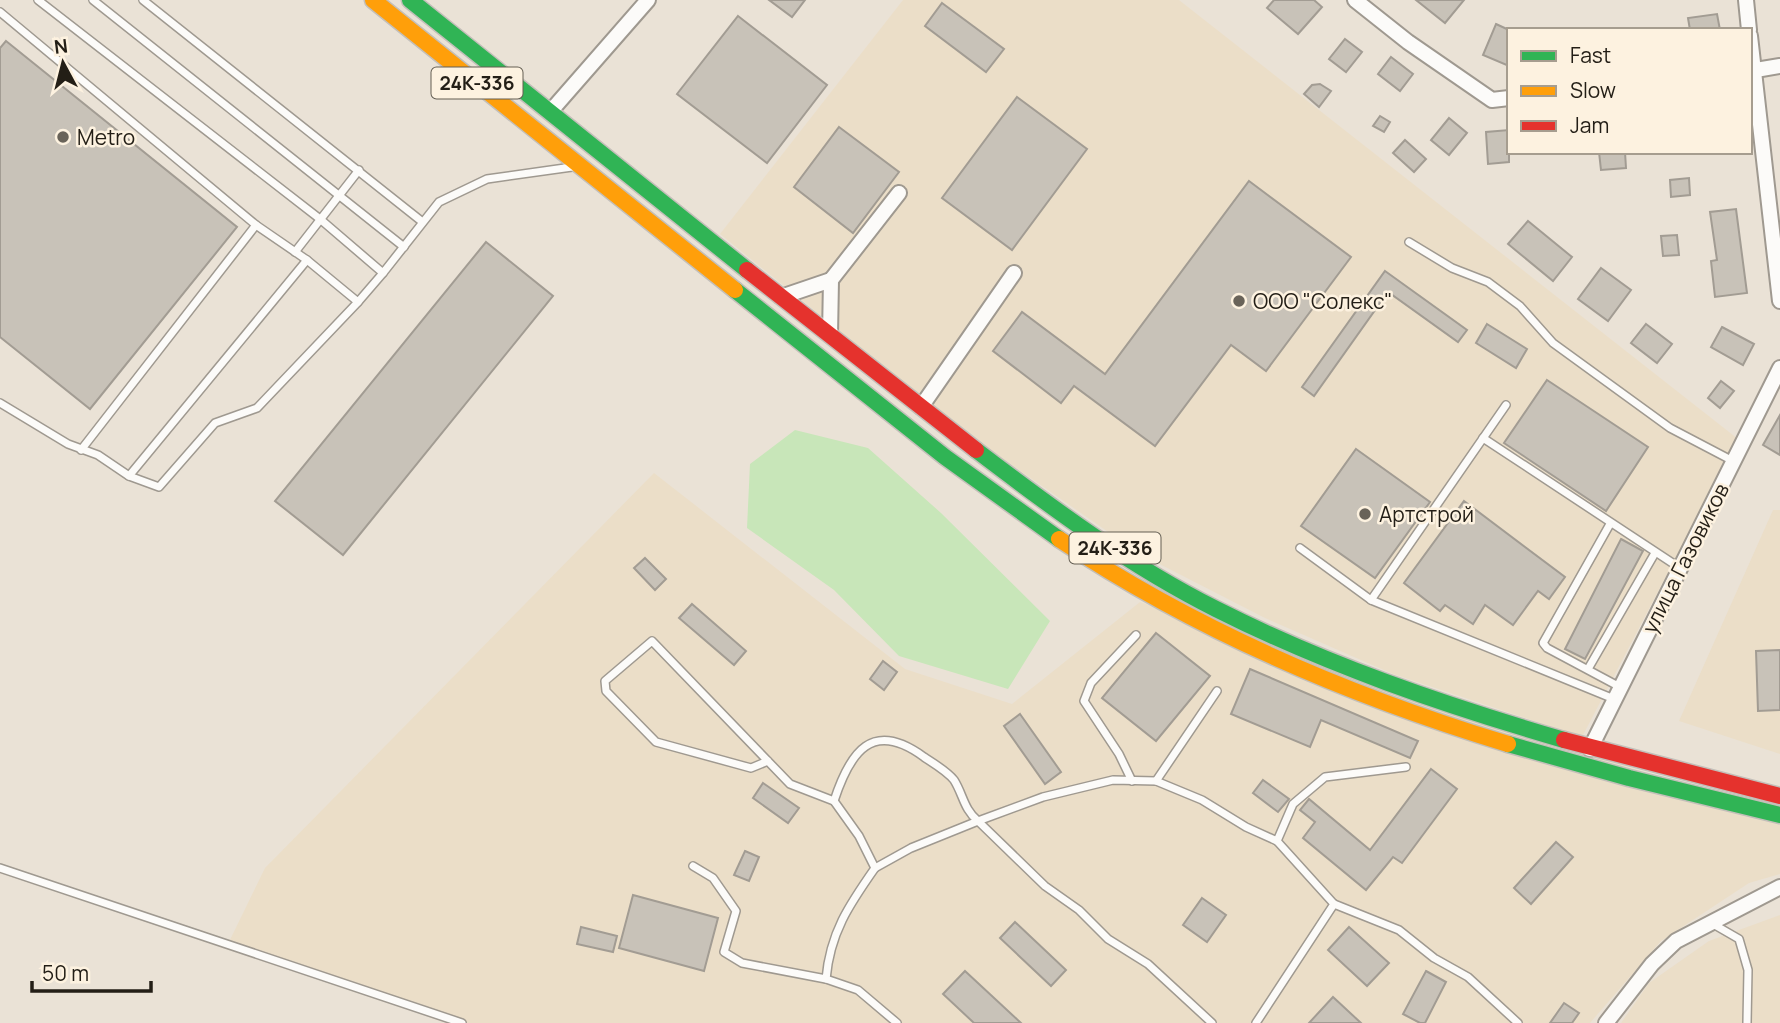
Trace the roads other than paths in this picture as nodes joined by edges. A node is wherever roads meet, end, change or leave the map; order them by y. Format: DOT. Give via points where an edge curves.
graph roads {
  1 [pos="38,0"];
  2 [pos="93,0"];
  3 [pos="143,0"];
  4 [pos="373,0"];
  5 [pos="410,0"];
  6 [pos="648,0"];
  7 [pos="1355,0"];
  8 [pos="1746,0"];
  9 [pos="0,12"];
  10 [pos="1749,28"];
  11 [pos="1780,66"];
  12 [pos="1752,71"];
  13 [pos="1507,98"];
  14 [pos="550,112"];
  15 [pos="580,166"];
  16 [pos="359,170"];
  17 [pos="899,193"];
  18 [pos="340,194"];
  19 [pos="320,219"];
  20 [pos="420,220"];
  21 [pos="256,225"];
  22 [pos="1409,242"];
  23 [pos="404,247"];
  24 [pos="295,252"];
  25 [pos="307,260"];
  26 [pos="383,272"];
  27 [pos="1014,273"];
  28 [pos="831,280"];
  29 [pos="780,297"];
  30 [pos="1780,301"];
  31 [pos="358,302"];
  32 [pos="830,335"];
  33 [pos="1780,368"];
  34 [pos="0,402"];
  35 [pos="1506,405"];
  36 [pos="921,407"];
  37 [pos="1483,438"];
  38 [pos="81,450"];
  39 [pos="1733,461"];
  40 [pos="129,476"];
  41 [pos="1610,524"];
  42 [pos="1300,548"];
  43 [pos="1656,553"];
  44 [pos="1680,568"];
  45 [pos="1371,600"];
  46 [pos="1136,635"];
  47 [pos="1588,669"];
  48 [pos="1217,691"];
  49 [pos="1617,693"];
  50 [pos="1590,748"];
  51 [pos="768,761"];
  52 [pos="1406,767"];
  53 [pos="1132,780"];
  54 [pos="1156,781"];
  55 [pos="1780,796"];
  56 [pos="834,801"];
  57 [pos="1780,815"];
  58 [pos="978,821"];
  59 [pos="1277,841"];
  60 [pos="692,866"];
  61 [pos="0,868"];
  62 [pos="875,868"];
  63 [pos="1780,887"];
  64 [pos="1335,904"];
  65 [pos="1712,923"];
  66 [pos="826,979"];
  67 [pos="462,1023"];
  68 [pos="897,1023"];
  69 [pos="1212,1023"];
  70 [pos="1256,1023"];
  71 [pos="1518,1023"];
  72 [pos="1606,1023"];
  73 [pos="1746,1023"];
  1 -- 19 [label="lane"];
  2 -- 18 [label="lane"];
  3 -- 16 [label="lane"];
  4 -- 15 [label="main road, 24К-336"];
  5 -- 14 [label="main road, 24К-336"];
  6 -- 14 [label="street"];
  7 -- 13 [label="street" via="1492,100"];
  8 -- 10 [label="street"];
  9 -- 21 [label="lane"];
  11 -- 12 [label="street"];
  12 -- 30 [label="street"];
  14 -- 29 [label="main road, 24К-336"];
  15 -- 23 [label="lane" via="487,179 439,202"];
  15 -- 57 [label="main road, 24К-336" via="955,464 1127,583 1182,613 1287,663 1414,715 1573,763"];
  16 -- 18 [label="lane"];
  16 -- 20 [label="lane"];
  17 -- 28 [label="street"];
  18 -- 19 [label="lane"];
  18 -- 23 [label="lane"];
  19 -- 24 [label="lane"];
  19 -- 26 [label="lane"];
  21 -- 24 [label="lane"];
  21 -- 38 [label="lane"];
  22 -- 39 [label="lane" via="1452,268 1489,282 1520,306 1553,343 1670,428"];
  23 -- 26 [label="lane"];
  24 -- 25 [label="lane"];
  25 -- 31 [label="lane"];
  25 -- 40 [label="lane"];
  26 -- 31 [label="lane"];
  27 -- 36 [label="street"];
  28 -- 29 [label="street"];
  28 -- 32 [label="street"];
  29 -- 32 [label="main road, 24К-336"];
  31 -- 40 [label="lane" via="257,408 215,423 159,487"];
  32 -- 36 [label="main road, 24К-336"];
  33 -- 39 [label="street, улица Газовиков"];
  34 -- 38 [label="lane"];
  35 -- 37 [label="lane"];
  36 -- 50 [label="main road, 24К-336" via="989,461 1143,568 1215,608 1371,678 1468,713"];
  37 -- 41 [label="lane"];
  37 -- 45 [label="lane"];
  38 -- 40 [label="lane"];
  39 -- 44 [label="street, улица Газовиков"];
  41 -- 43 [label="lane"];
  41 -- 47 [label="lane" via="1543,639 1547,648"];
  42 -- 45 [label="lane"];
  43 -- 44 [label="lane"];
  43 -- 47 [label="lane"];
  44 -- 49 [label="street, улица Газовиков"];
  45 -- 49 [label="lane"];
  46 -- 53 [label="lane" via="1091,683 1084,701"];
  47 -- 49 [label="lane"];
  48 -- 54 [label="lane"];
  49 -- 50 [label="street, улица Газовиков"];
  50 -- 55 [label="main road, 24К-336"];
  51 -- 51 [label="lane" via="652,641 605,681 606,691 656,742 751,768"];
  51 -- 56 [label="lane" via="790,785"];
  52 -- 59 [label="lane" via="1325,777 1293,804"];
  53 -- 54 [label="lane"];
  53 -- 58 [label="lane" via="1113,780 1043,797"];
  54 -- 59 [label="lane"];
  56 -- 58 [label="lane" via="843,774 861,747 886,739 913,749 953,778"];
  56 -- 62 [label="lane"];
  58 -- 62 [label="lane"];
  58 -- 69 [label="lane" via="1045,886 1079,910 1108,939 1148,964"];
  59 -- 64 [label="lane"];
  60 -- 66 [label="lane" via="713,878 736,911 724,952 742,963"];
  61 -- 67 [label="lane"];
  62 -- 66 [label="lane" via="847,908 828,950"];
  63 -- 65 [label="street"];
  64 -- 70 [label="lane"];
  64 -- 71 [label="lane" via="1399,930 1468,977"];
  65 -- 72 [label="street" via="1676,941"];
  65 -- 73 [label="lane" via="1739,939 1748,970"];
  66 -- 68 [label="lane" via="858,990"];
}
